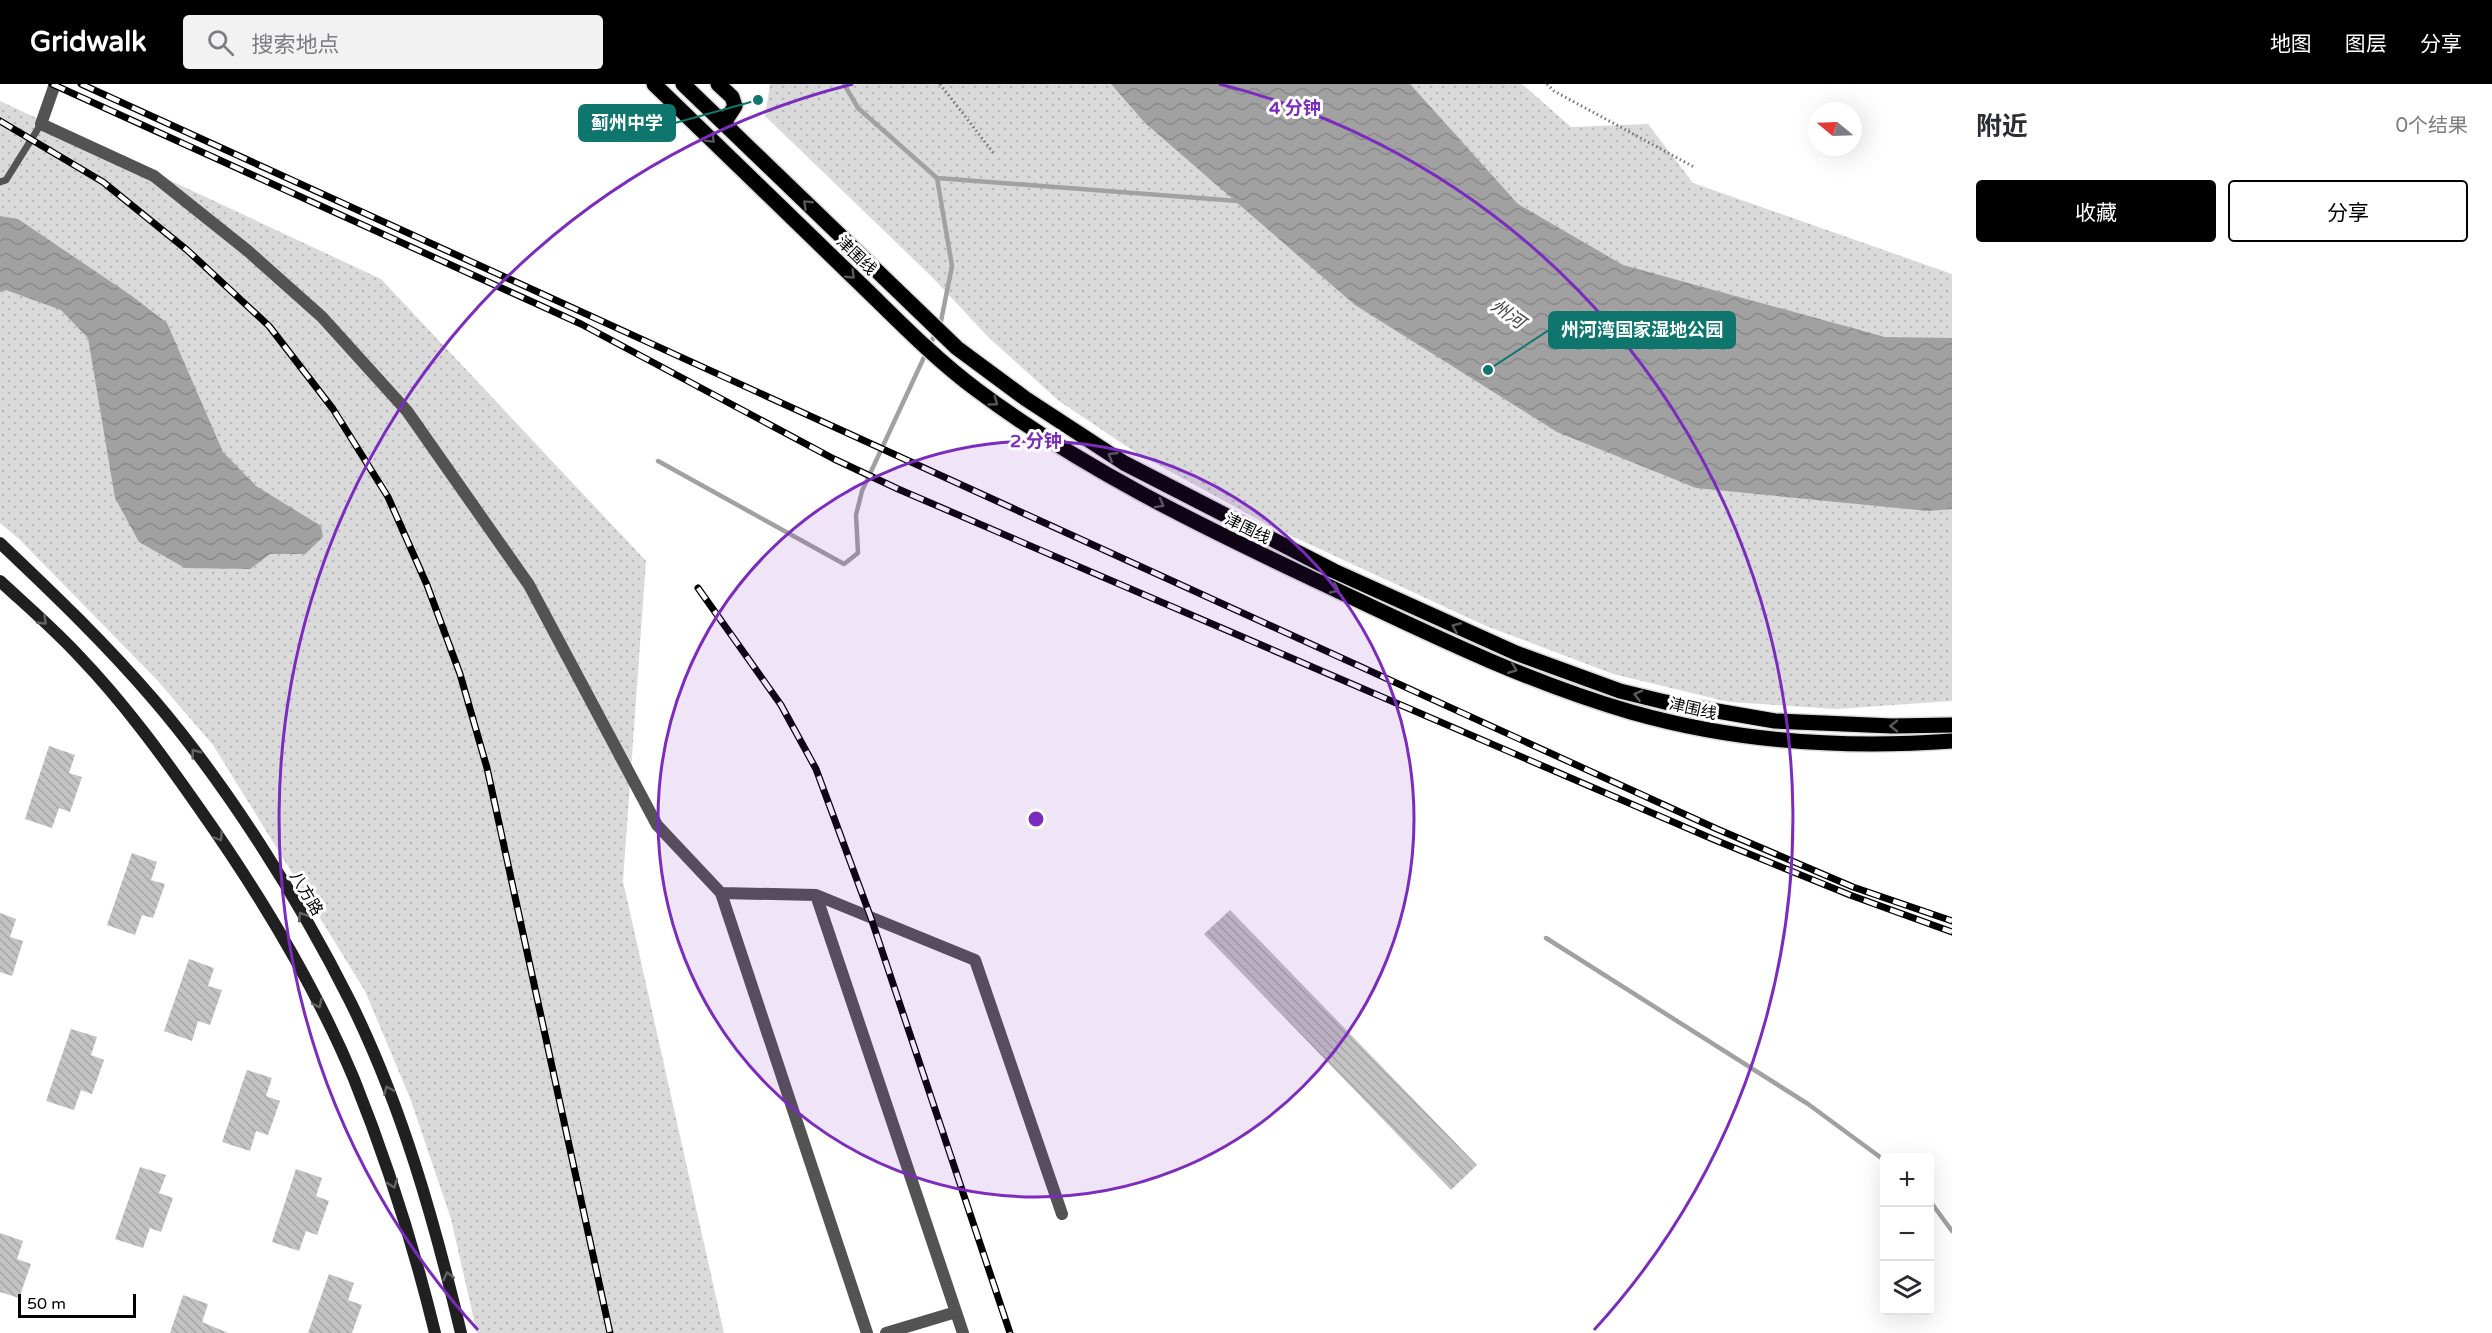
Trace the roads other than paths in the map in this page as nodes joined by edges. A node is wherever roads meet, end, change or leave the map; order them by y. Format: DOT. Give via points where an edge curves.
graph roads {
  1 [pos="55,84"];
  2 [pos="654,84"];
  3 [pos="683,84"];
  4 [pos="718,84"];
  5 [pos="723,123"];
  6 [pos="41,124"];
  7 [pos="0,182"];
  8 [pos="0,543"];
  9 [pos="0,581"];
  10 [pos="1950,727"];
  11 [pos="1952,741"];
  12 [pos="721,892"];
  13 [pos="816,895"];
  14 [pos="1062,1214"];
  15 [pos="956,1312"];
  16 [pos="435,1333"];
  17 [pos="461,1333"];
  18 [pos="867,1333"];
  19 [pos="886,1333"];
  20 [pos="963,1333"];
  1 -- 6 [label="street"];
  2 -- 11 [label="main road, 津围线, one-way" via="948,366 1034,431 1169,510 1511,669 1630,712 1776,741 1870,745"];
  3 -- 5 [label="main road, 津围线"];
  4 -- 5 [label="main road" via="732,97 735,106"];
  10 -- 5 [label="main road, 津围线, one-way" via="1830,725 1719,713 1620,690 1516,653 1334,571 1134,468 1070,430 957,348"];
  6 -- 7 [label="lane" via="6,180"];
  6 -- 12 [label="street" via="154,176 248,250 322,317 407,411 529,585 657,825"];
  17 -- 8 [label="main road, 八方路, one-way" via="445,1265 395,1107 350,1002 305,920 220,787 155,702 76,615"];
  9 -- 16 [label="main road, one-way" via="79,656 131,716 234,858 300,966 353,1078 393,1185"];
  12 -- 13 [label="street"];
  12 -- 18 [label="street"];
  13 -- 14 [label="street" via="975,960"];
  13 -- 15 [label="street"];
  15 -- 19 [label="street"];
  15 -- 20 [label="street"];
}
